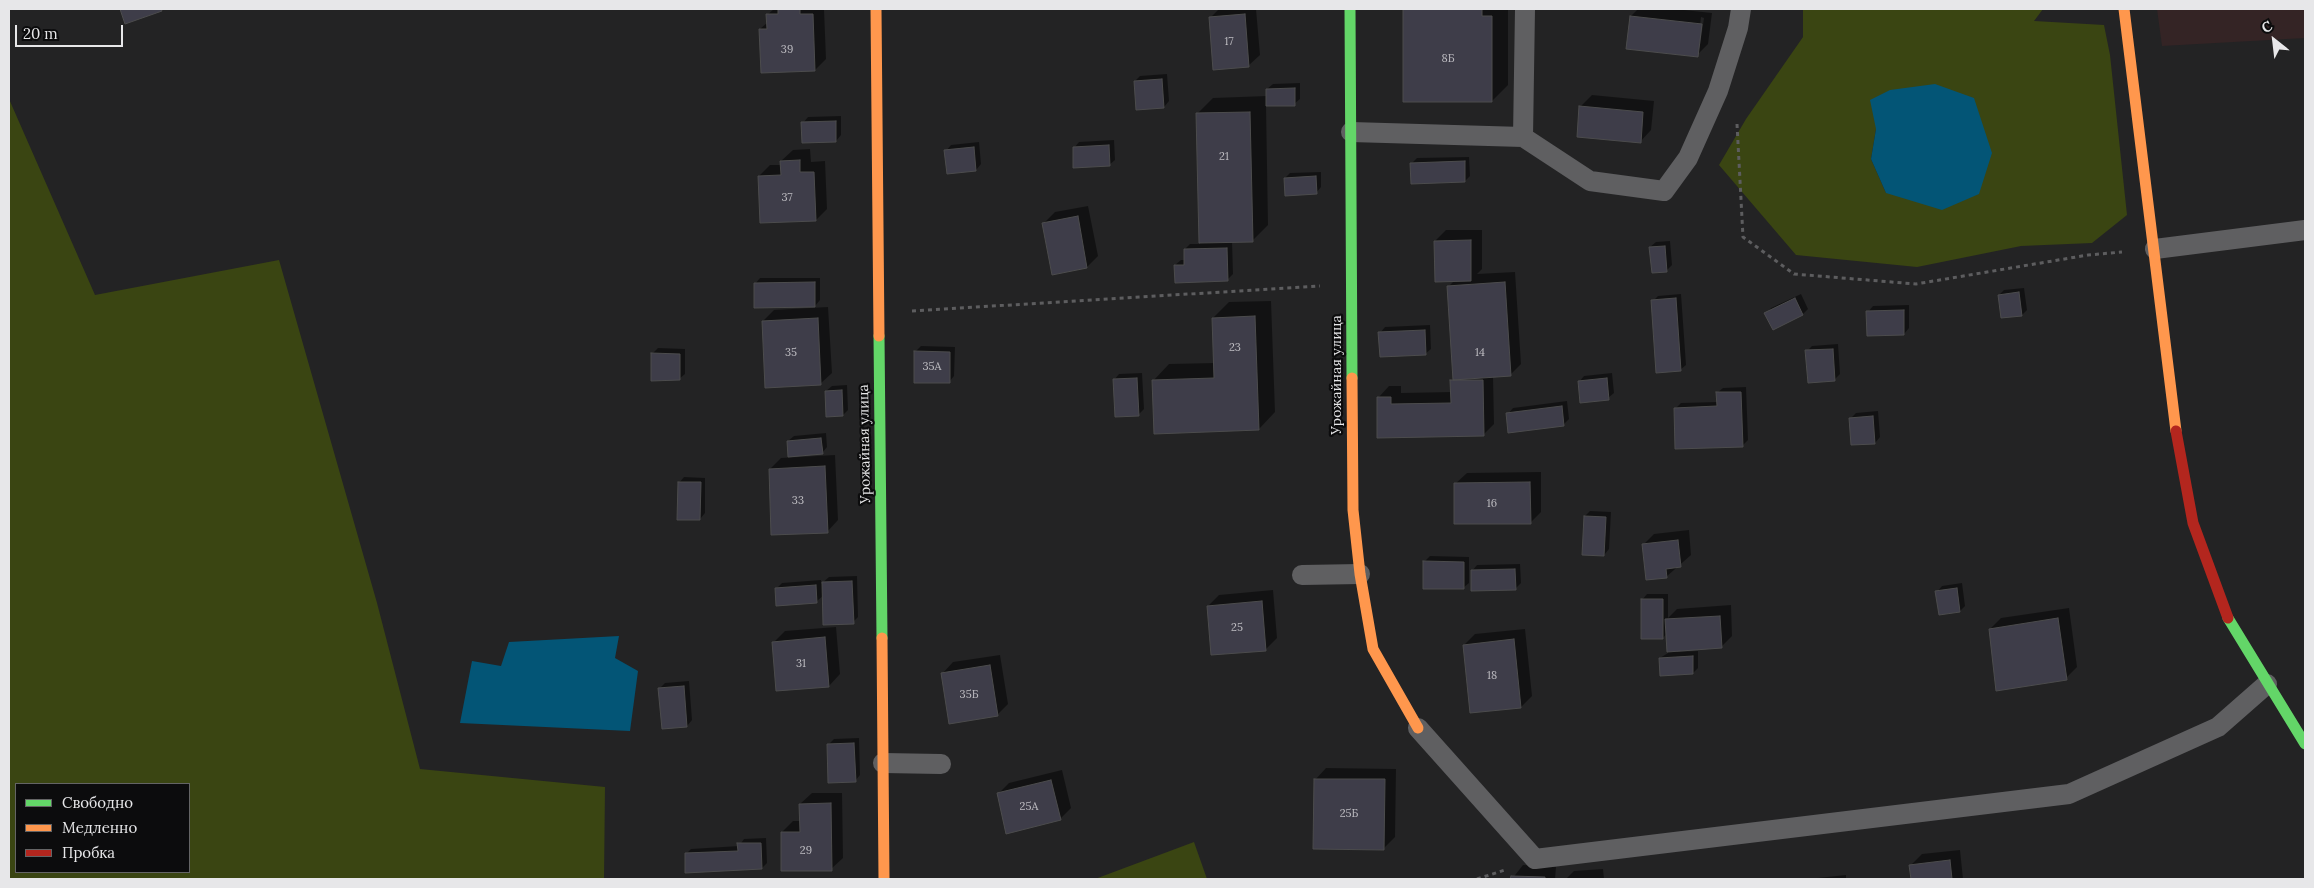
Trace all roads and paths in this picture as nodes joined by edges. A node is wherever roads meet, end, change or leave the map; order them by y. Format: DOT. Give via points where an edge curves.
graph roads {
  1 [pos="876,9"];
  2 [pos="1350,9"];
  3 [pos="1525,9"];
  4 [pos="1741,9"];
  5 [pos="2124,9"];
  6 [pos="1718,91"];
  7 [pos="1351,132"];
  8 [pos="1523,137"];
  9 [pos="2305,230"];
  10 [pos="2155,249"];
  11 [pos="1352,284"];
  12 [pos="903,311"];
  13 [pos="1360,574"];
  14 [pos="1302,575"];
  15 [pos="2267,684"];
  16 [pos="1418,728"];
  17 [pos="2305,744"];
  18 [pos="883,763"];
  19 [pos="941,764"];
  20 [pos="884,879"];
  1 -- 18 [label="street, Урожайная улица"];
  2 -- 7 [label="street, Урожайная улица"];
  3 -- 8 [label="lane"];
  4 -- 6 [label="lane"];
  5 -- 10 [label="street"];
  6 -- 8 [label="lane" via="1688,158 1664,191 1590,181"];
  6 -- 10 [label="path" via="1736,113 1743,237 1794,274 1916,284 2088,256"];
  7 -- 8 [label="lane"];
  7 -- 11 [label="street, Урожайная улица"];
  9 -- 10 [label="lane"];
  10 -- 15 [label="street" via="2178,451 2193,523 2229,621"];
  11 -- 12 [label="path"];
  11 -- 13 [label="street, Урожайная улица" via="1353,510"];
  13 -- 14 [label="lane"];
  13 -- 16 [label="street, Урожайная улица" via="1372,650"];
  15 -- 16 [label="lane" via="2218,727 2070,794 1535,859"];
  15 -- 17 [label="street"];
  18 -- 19 [label="lane"];
  18 -- 20 [label="street, Урожайная улица"];
}
